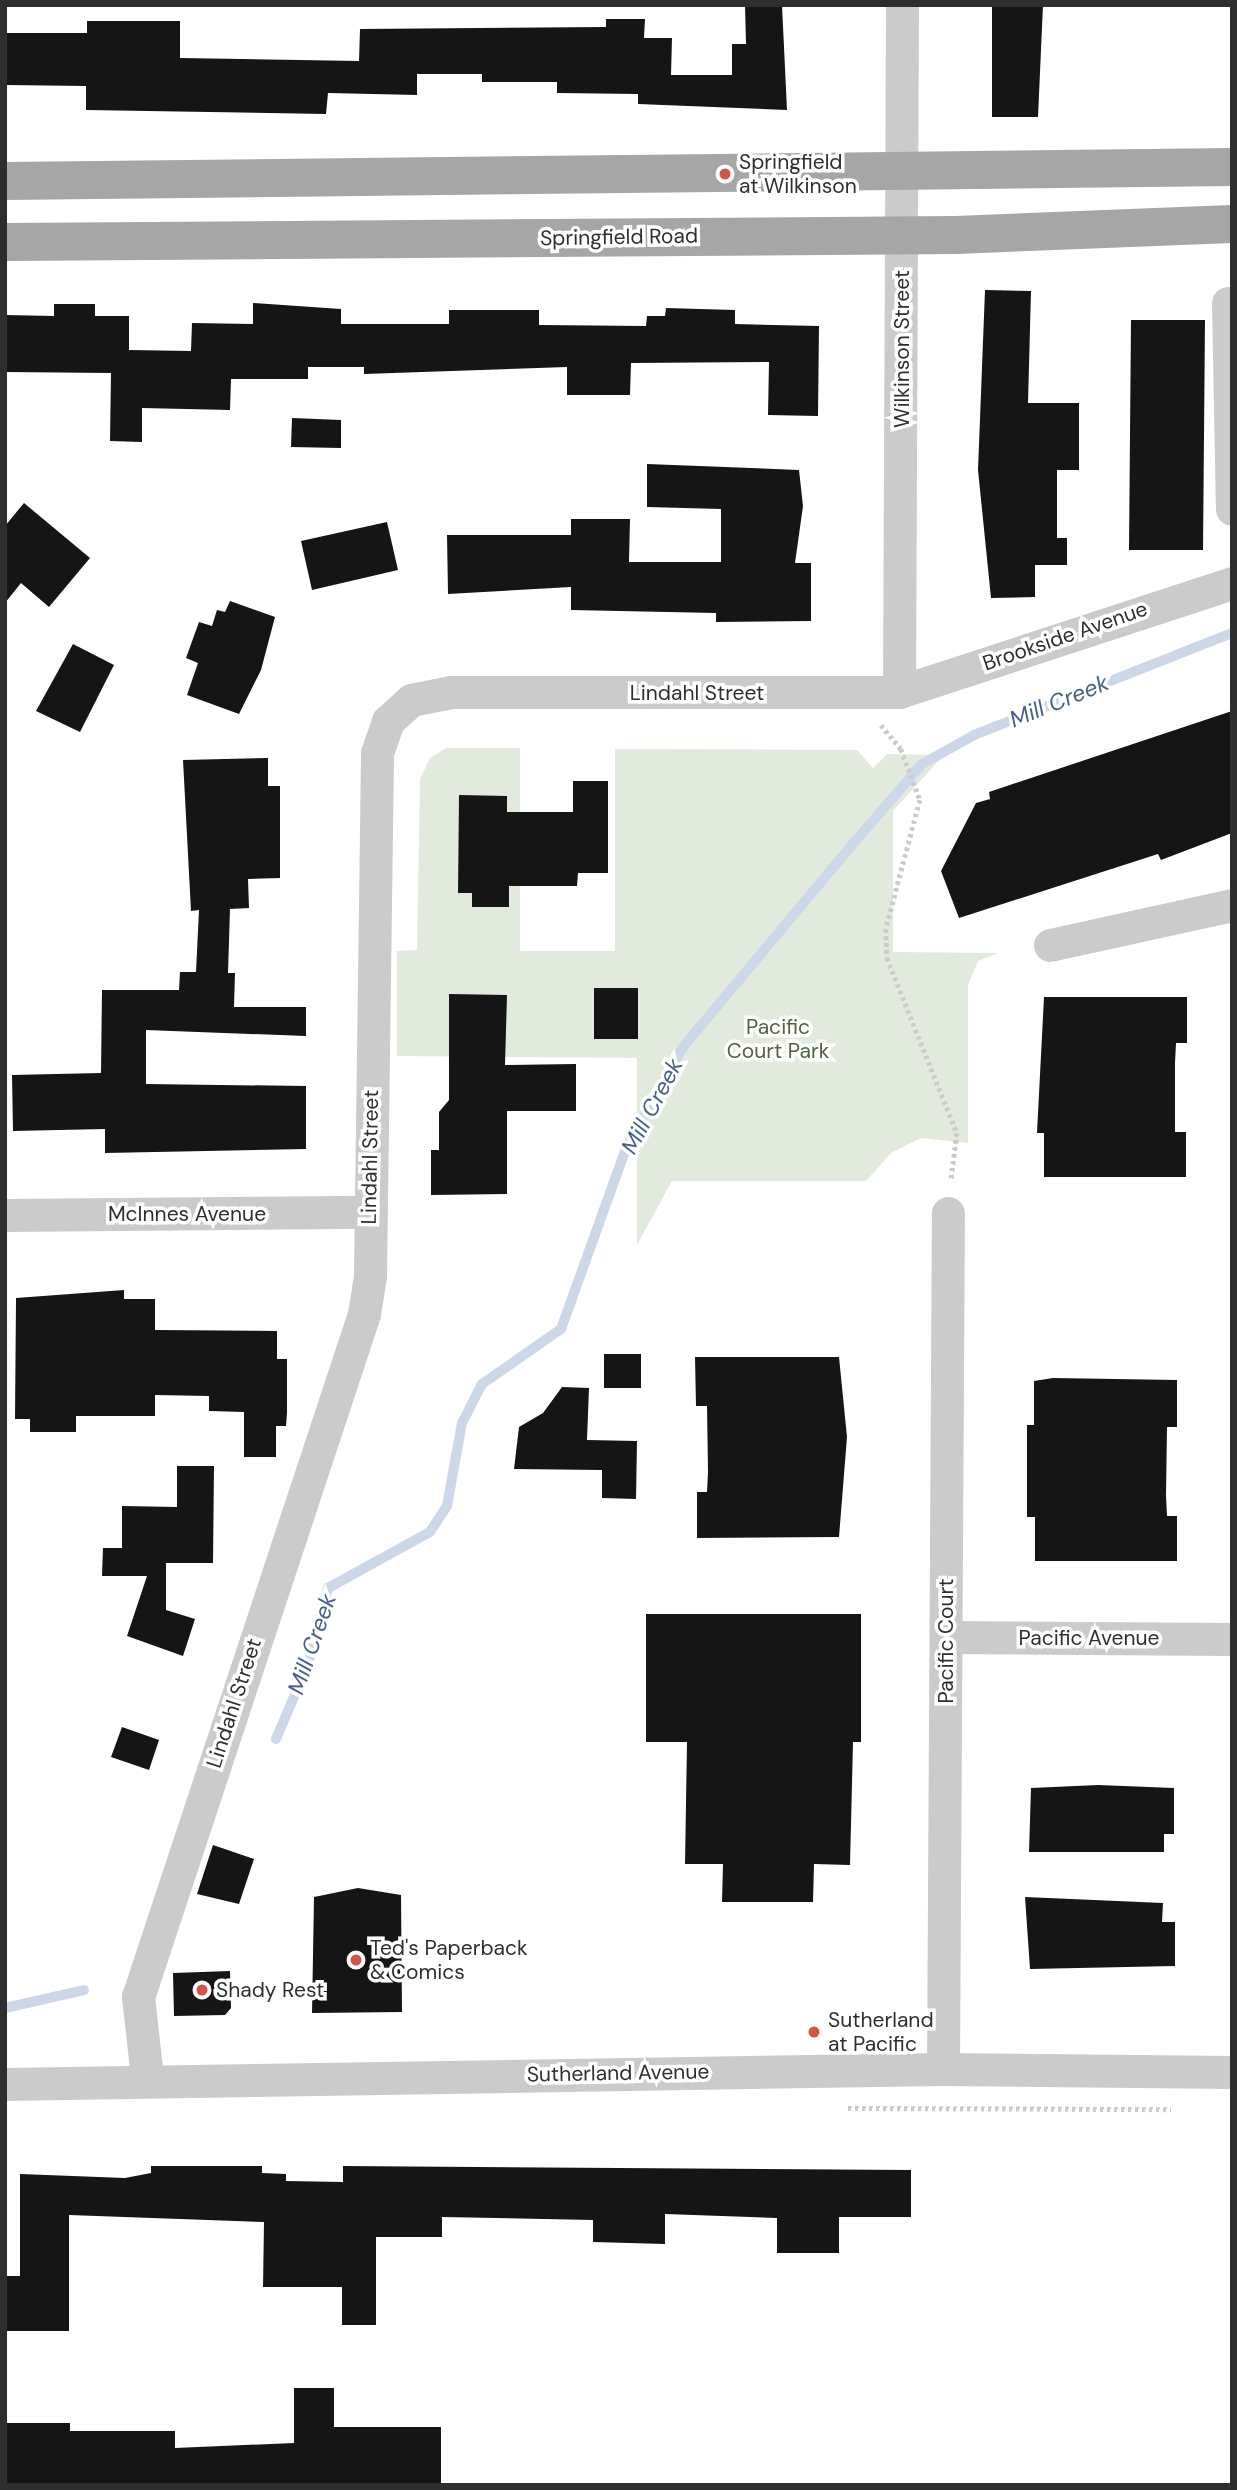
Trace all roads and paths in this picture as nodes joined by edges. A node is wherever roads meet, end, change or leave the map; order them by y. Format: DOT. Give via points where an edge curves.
graph roads {
  1 [pos="902,5"];
  2 [pos="1232,167"];
  3 [pos="902,175"];
  4 [pos="5,181"];
  5 [pos="1232,223"];
  6 [pos="902,234"];
  7 [pos="5,242"];
  8 [pos="1228,303"];
  9 [pos="1232,509"];
  10 [pos="1232,583"];
  11 [pos="899,692"];
  12 [pos="901,749"];
  13 [pos="1232,905"];
  14 [pos="1050,945"];
  15 [pos="369,1212"];
  16 [pos="948,1213"];
  17 [pos="5,1215"];
  18 [pos="946,1637"];
  19 [pos="1232,1639"];
  20 [pos="943,2069"];
  21 [pos="1232,2072"];
  22 [pos="147,2077"];
  23 [pos="5,2084"];
  1 -- 3 [label="street, Wilkinson Street"];
  2 -- 3 [label="main road"];
  3 -- 4 [label="main road"];
  3 -- 6 [label="street, Wilkinson Street"];
  5 -- 6 [label="main road, Springfield Road"];
  6 -- 7 [label="main road, Springfield Road"];
  6 -- 11 [label="street, Wilkinson Street"];
  8 -- 9 [label="street"];
  10 -- 11 [label="street, Brookside Avenue"];
  11 -- 15 [label="street, Lindahl Street" via="451,692 411,700 388,721 377,753"];
  12 -- 16 [label="path" via="920,800 886,929 887,958 957,1133"];
  13 -- 14 [label="street"];
  15 -- 17 [label="street, McInnes Avenue"];
  15 -- 22 [label="street, Lindahl Street" via="365,1314 138,1997"];
  16 -- 18 [label="street, Pacific Court"];
  18 -- 19 [label="street, Pacific Avenue"];
  18 -- 20 [label="street, Pacific Court"];
  20 -- 21 [label="street, Sutherland Avenue"];
  20 -- 22 [label="street, Sutherland Avenue"];
  22 -- 23 [label="street, Sutherland Avenue"];
}
